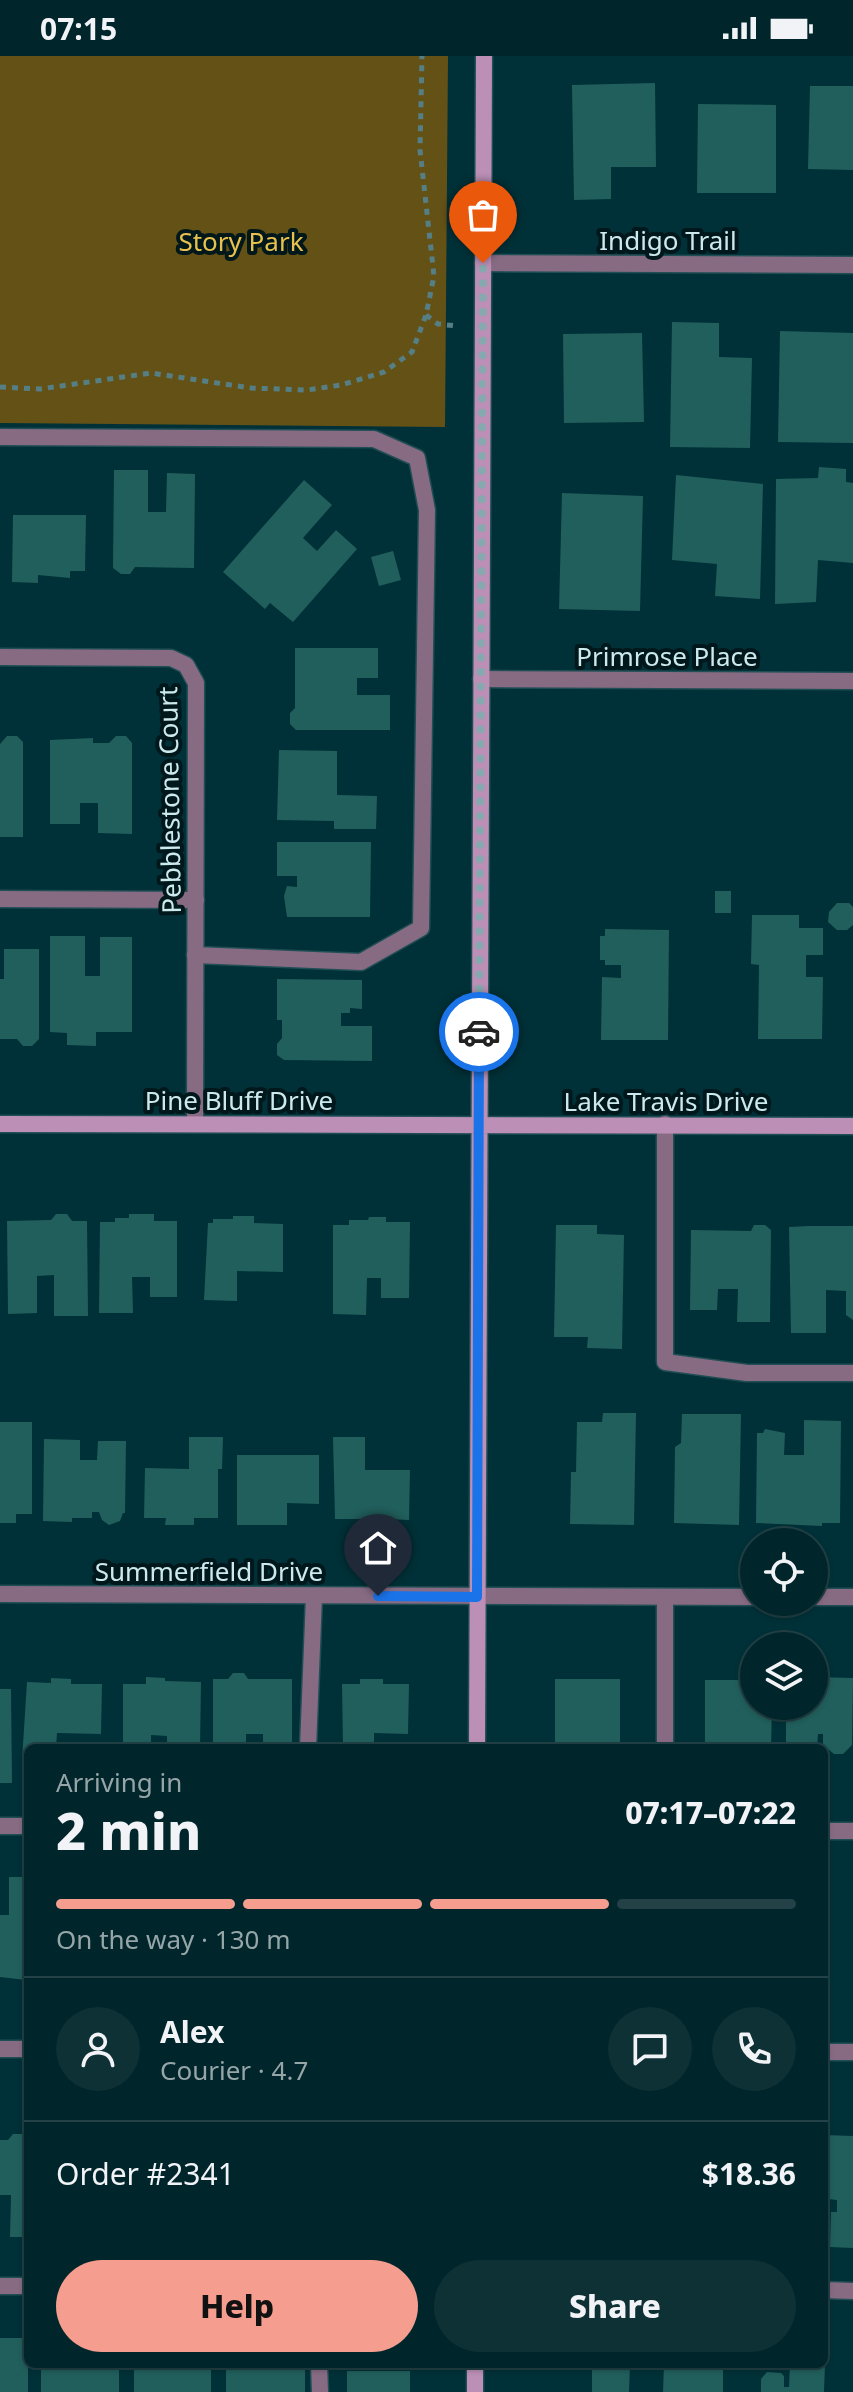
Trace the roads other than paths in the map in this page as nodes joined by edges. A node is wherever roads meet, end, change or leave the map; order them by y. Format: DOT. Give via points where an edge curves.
graph roads {
  1 [pos="484,56"];
  2 [pos="483,263"];
  3 [pos="853,265"];
  4 [pos="0,437"];
  5 [pos="0,657"];
  6 [pos="481,679"];
  7 [pos="853,681"];
  8 [pos="0,899"];
  9 [pos="196,900"];
  10 [pos="195,955"];
  11 [pos="478,1123"];
  12 [pos="0,1124"];
  13 [pos="195,1124"];
  14 [pos="665,1124"];
  15 [pos="853,1126"];
  16 [pos="853,1373"];
  17 [pos="0,1594"];
  18 [pos="314,1596"];
  19 [pos="477,1597"];
  20 [pos="665,1597"];
  21 [pos="740,1597"];
  22 [pos="828,1597"];
  23 [pos="853,1597"];
  24 [pos="308,1744"];
  25 [pos="477,1744"];
  26 [pos="665,1744"];
  27 [pos="0,1826"];
  28 [pos="24,1826"];
  29 [pos="828,1831"];
  30 [pos="853,1831"];
  31 [pos="0,2049"];
  32 [pos="24,2049"];
  33 [pos="828,2052"];
  34 [pos="853,2052"];
  35 [pos="0,2286"];
  36 [pos="24,2286"];
  37 [pos="828,2290"];
  38 [pos="853,2291"];
  39 [pos="319,2368"];
  40 [pos="475,2368"];
  41 [pos="320,2392"];
  42 [pos="475,2392"];
  1 -- 2 [label="street"];
  2 -- 3 [label="street, Indigo Trail"];
  2 -- 6 [label="street"];
  4 -- 10 [label="street" via="374,439 417,458 427,510 421,928 361,962"];
  5 -- 9 [label="street, Pebblestone Court" via="171,658 186,665 196,683"];
  6 -- 7 [label="street, Primrose Place"];
  6 -- 11 [label="street"];
  8 -- 9 [label="street"];
  9 -- 10 [label="street, Pebblestone Court"];
  10 -- 13 [label="street, Pebblestone Court"];
  11 -- 13 [label="street, Pine Bluff Drive"];
  11 -- 14 [label="street, Lake Travis Drive"];
  11 -- 19 [label="street"];
  12 -- 13 [label="street, Pine Bluff Drive"];
  14 -- 15 [label="street, Lake Travis Drive"];
  14 -- 16 [label="street" via="665,1362 747,1373"];
  17 -- 18 [label="street, Summerfield Drive"];
  18 -- 19 [label="street, Summerfield Drive"];
  18 -- 24 [label="street"];
  19 -- 20 [label="street, Summerfield Drive"];
  19 -- 25 [label="street"];
  20 -- 21 [label="street, Summerfield Drive"];
  20 -- 26 [label="street"];
  22 -- 23 [label="street"];
  27 -- 28 [label="street"];
  29 -- 30 [label="street"];
  31 -- 32 [label="street"];
  33 -- 34 [label="street"];
  35 -- 36 [label="street"];
  37 -- 38 [label="street"];
  39 -- 41 [label="street"];
  40 -- 42 [label="street"];
}
